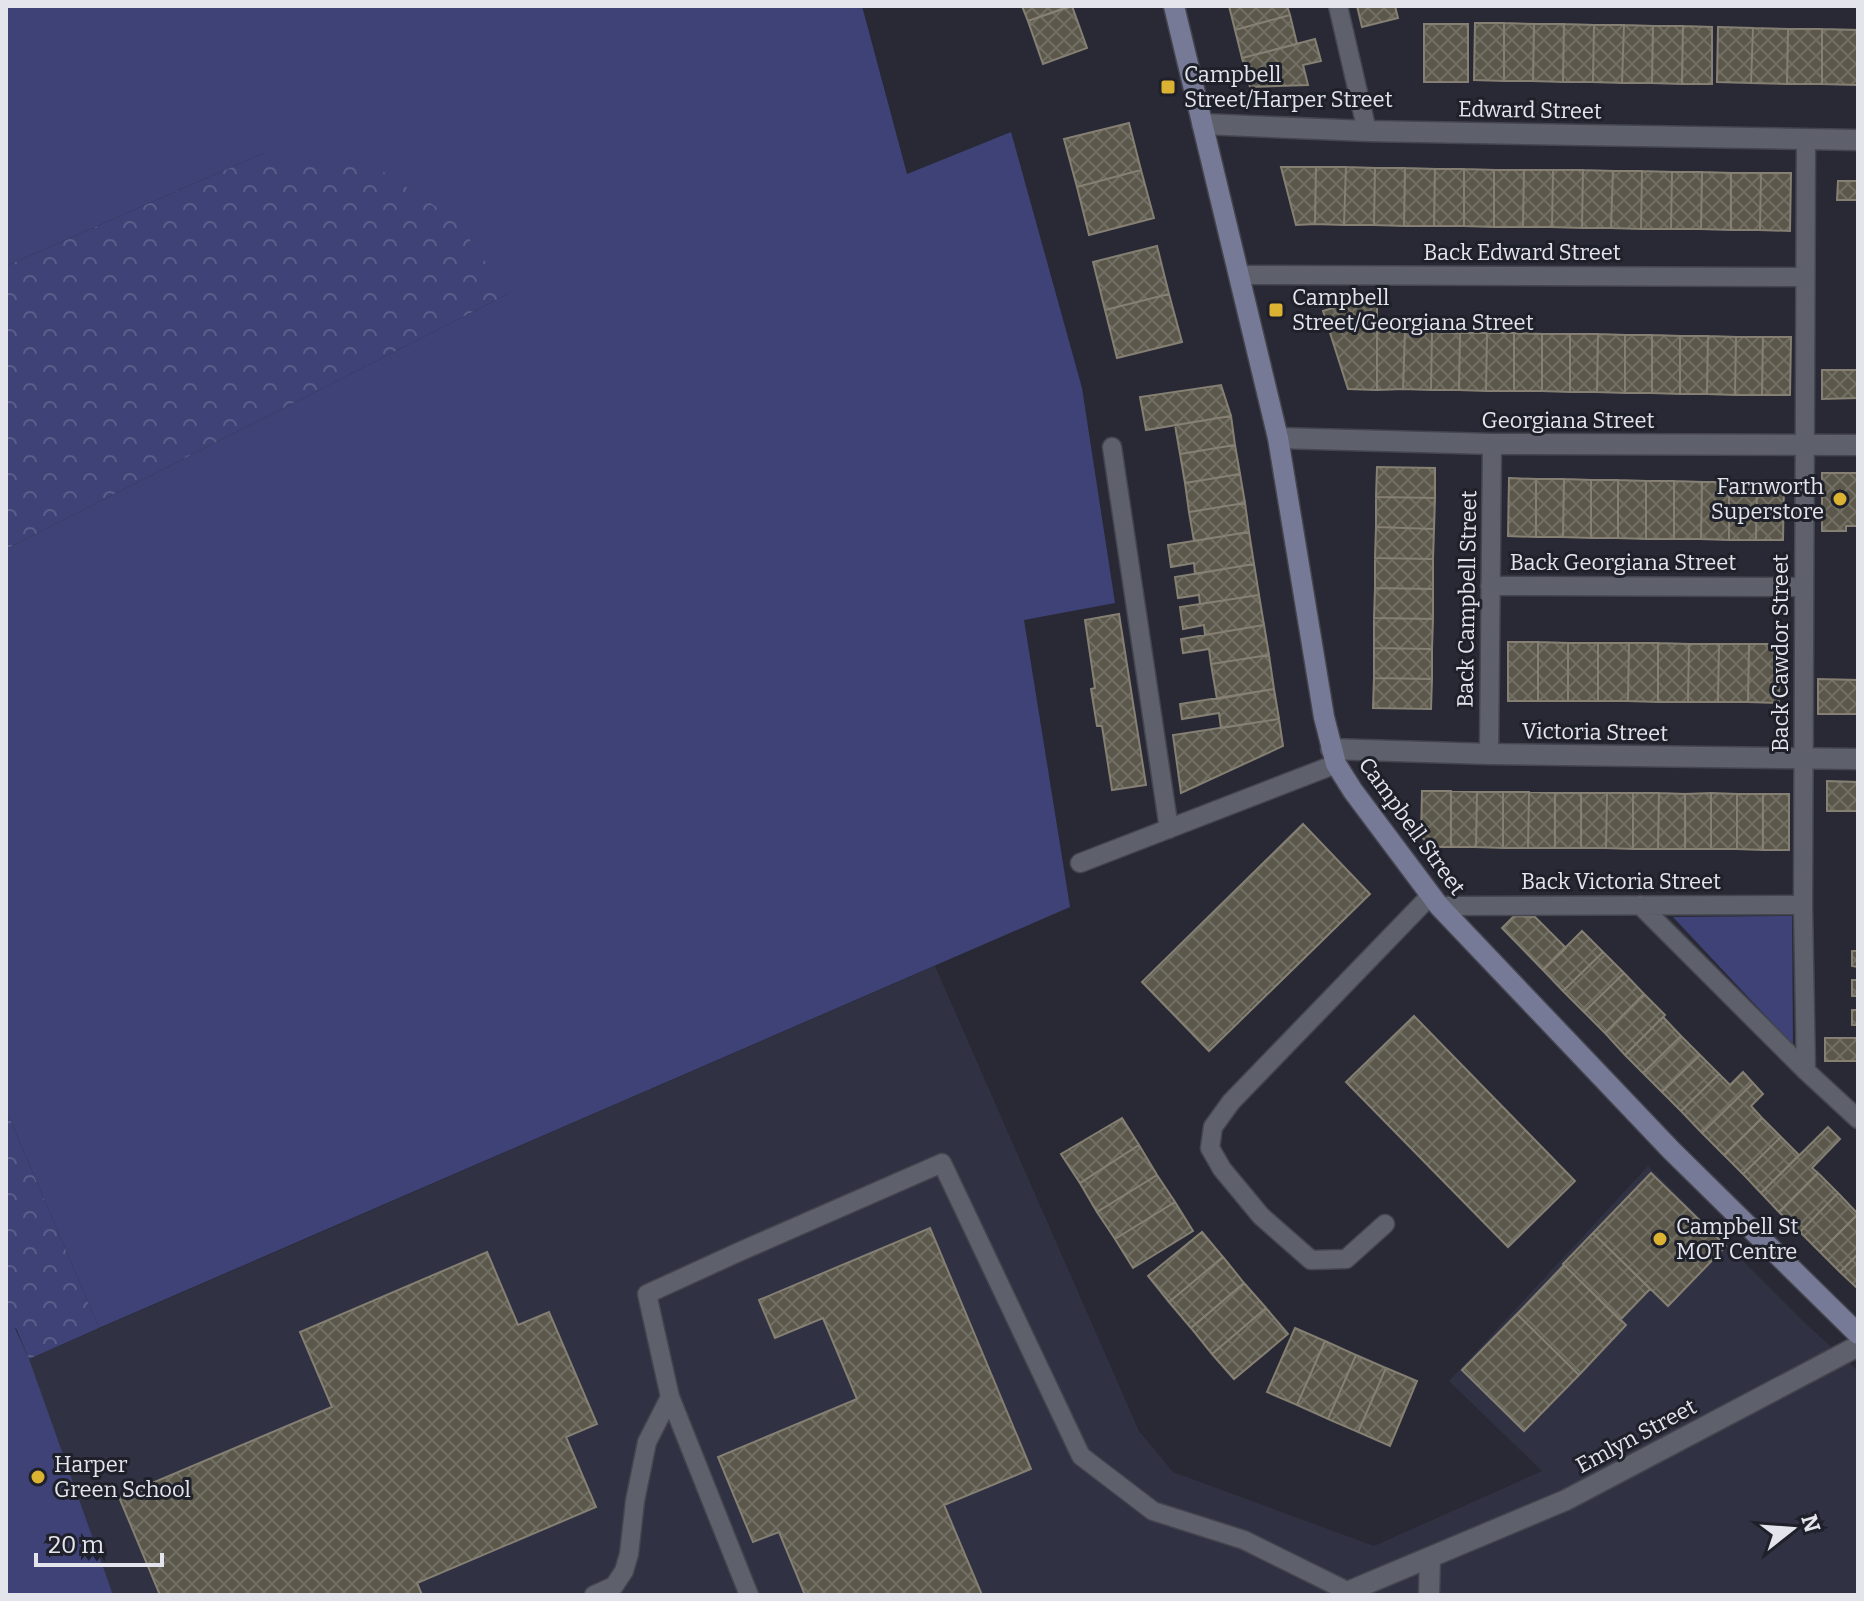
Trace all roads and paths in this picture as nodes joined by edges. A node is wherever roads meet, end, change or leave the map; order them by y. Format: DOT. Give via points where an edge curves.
graph roads {
  1 [pos="1174,6"];
  2 [pos="1338,6"];
  3 [pos="1202,124"];
  4 [pos="1367,131"];
  5 [pos="1806,139"];
  6 [pos="1858,140"];
  7 [pos="1239,275"];
  8 [pos="1805,277"];
  9 [pos="1278,438"];
  10 [pos="1492,444"];
  11 [pos="1805,445"];
  12 [pos="1858,445"];
  13 [pos="1112,447"];
  14 [pos="1490,586"];
  15 [pos="1804,587"];
  16 [pos="1489,754"];
  17 [pos="1334,757"];
  18 [pos="1803,758"];
  19 [pos="1858,759"];
  20 [pos="1169,829"];
  21 [pos="1080,863"];
  22 [pos="1435,900"];
  23 [pos="1640,905"];
  24 [pos="1803,905"];
  25 [pos="1806,1071"];
  26 [pos="1858,1119"];
  27 [pos="1385,1224"];
  28 [pos="1858,1334"];
  29 [pos="1858,1346"];
  30 [pos="670,1397"];
  31 [pos="1430,1558"];
  32 [pos="1345,1593"];
  33 [pos="594,1595"];
  34 [pos="749,1595"];
  35 [pos="1429,1595"];
  1 -- 3 [label="street, Campbell Street"];
  2 -- 4 [label="lane"];
  3 -- 4 [label="street, Edward Street"];
  3 -- 7 [label="street, Campbell Street"];
  4 -- 5 [label="street, Edward Street"];
  5 -- 6 [label="street, Edward Street"];
  5 -- 8 [label="lane, Back Cawdor Street"];
  7 -- 8 [label="lane, Back Edward Street"];
  7 -- 9 [label="street, Campbell Street"];
  8 -- 11 [label="lane, Back Cawdor Street"];
  9 -- 10 [label="street, Georgiana Street"];
  9 -- 17 [label="street, Campbell Street"];
  10 -- 11 [label="street, Georgiana Street"];
  10 -- 14 [label="lane, Back Campbell Street"];
  11 -- 12 [label="street, Georgiana Street"];
  11 -- 15 [label="lane, Back Cawdor Street"];
  13 -- 20 [label="lane"];
  14 -- 15 [label="lane, Back Georgiana Street"];
  14 -- 16 [label="lane, Back Campbell Street"];
  15 -- 18 [label="lane, Back Cawdor Street"];
  16 -- 17 [label="street, Victoria Street"];
  16 -- 18 [label="street, Victoria Street"];
  17 -- 20 [label="lane"];
  17 -- 22 [label="street, Campbell Street" via="1353,791"];
  18 -- 19 [label="street, Victoria Street"];
  18 -- 24 [label="lane, Back Cawdor Street"];
  20 -- 21 [label="lane"];
  22 -- 23 [label="lane, Back Victoria Street"];
  22 -- 27 [label="lane" via="1231,1102 1213,1127 1210,1148 1222,1169 1261,1216 1311,1260 1346,1259"];
  22 -- 28 [label="street, Campbell Street" via="1671,1150"];
  23 -- 24 [label="lane, Back Victoria Street"];
  23 -- 25 [label="lane"];
  24 -- 25 [label="lane, Back Cawdor Street"];
  25 -- 26 [label="lane"];
  29 -- 31 [label="street, Emlyn Street" via="1566,1500"];
  30 -- 32 [label="lane" via="647,1294 942,1163 1081,1456 1153,1511 1244,1540"];
  30 -- 33 [label="lane" via="647,1442 624,1571 614,1586"];
  30 -- 34 [label="lane"];
  31 -- 32 [label="street, Emlyn Street"];
  31 -- 35 [label="street"];
}
